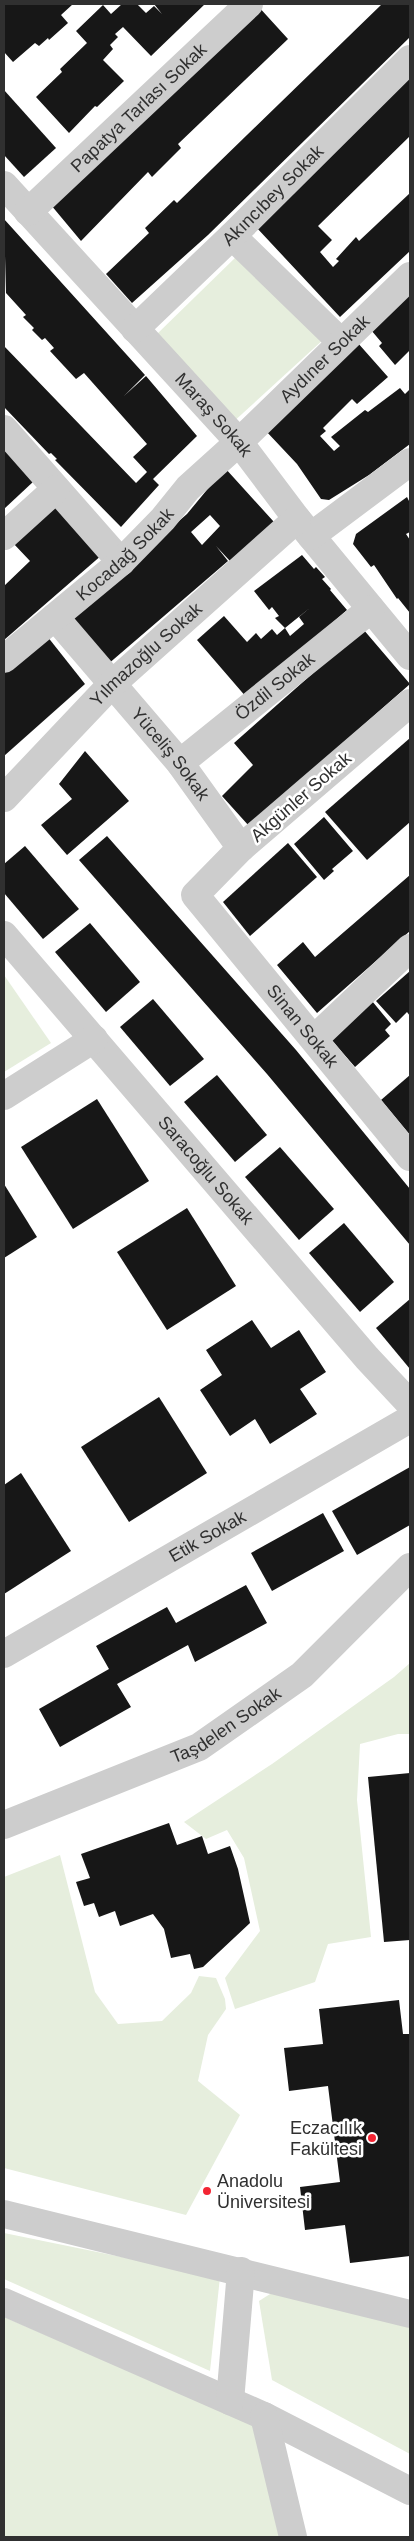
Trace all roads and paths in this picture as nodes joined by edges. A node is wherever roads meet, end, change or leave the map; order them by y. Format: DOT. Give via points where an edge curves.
graph roads {
  1 [pos="249,4"];
  2 [pos="410,59"];
  3 [pos="4,185"];
  4 [pos="28,212"];
  5 [pos="232,236"];
  6 [pos="410,276"];
  7 [pos="134,329"];
  8 [pos="341,342"];
  9 [pos="4,429"];
  10 [pos="239,442"];
  11 [pos="410,462"];
  12 [pos="56,489"];
  13 [pos="304,527"];
  14 [pos="4,536"];
  15 [pos="120,562"];
  16 [pos="371,609"];
  17 [pos="55,617"];
  18 [pos="410,656"];
  19 [pos="4,659"];
  20 [pos="112,684"];
  21 [pos="410,703"];
  22 [pos="180,764"];
  23 [pos="4,798"];
  24 [pos="241,848"];
  25 [pos="194,895"];
  26 [pos="4,935"];
  27 [pos="410,948"];
  28 [pos="94,1039"];
  29 [pos="314,1039"];
  30 [pos="4,1096"];
  31 [pos="410,1157"];
  32 [pos="410,1404"];
  33 [pos="410,1419"];
  34 [pos="410,1567"];
  35 [pos="4,1654"];
  36 [pos="4,1825"];
  37 [pos="4,2214"];
  38 [pos="241,2271"];
  39 [pos="4,2302"];
  40 [pos="410,2314"];
  41 [pos="230,2401"];
  42 [pos="264,2416"];
  43 [pos="410,2491"];
  44 [pos="293,2537"];
  1 -- 4 [label="street, Papatya Tarlası Sokak"];
  2 -- 5 [label="street, Akıncıbey Sokak"];
  3 -- 4 [label="street, Maraş Sokak"];
  4 -- 7 [label="street, Maraş Sokak"];
  5 -- 7 [label="street, Akıncıbey Sokak"];
  5 -- 8 [label="street"];
  6 -- 8 [label="street, Aydıner Sokak"];
  7 -- 10 [label="street, Maraş Sokak"];
  8 -- 10 [label="street, Aydıner Sokak"];
  9 -- 12 [label="street"];
  10 -- 13 [label="street, Maraş Sokak"];
  10 -- 15 [label="street, Kocadağ Sokak" via="188,488 163,519"];
  11 -- 13 [label="street, Yılmazoğlu Sokak"];
  12 -- 14 [label="street"];
  12 -- 15 [label="street"];
  13 -- 16 [label="street, Maraş Sokak"];
  13 -- 20 [label="street, Yılmazoğlu Sokak"];
  15 -- 17 [label="street, Kocadağ Sokak"];
  16 -- 18 [label="street, Maraş Sokak"];
  16 -- 22 [label="street, Özdil Sokak"];
  17 -- 19 [label="street, Kocadağ Sokak"];
  17 -- 20 [label="street, Yüceliş Sokak"];
  20 -- 22 [label="street, Yüceliş Sokak"];
  20 -- 23 [label="street, Yılmazoğlu Sokak"];
  21 -- 24 [label="street, Akgünler Sokak"];
  22 -- 24 [label="street, Yüceliş Sokak"];
  24 -- 25 [label="street, Akgünler Sokak"];
  25 -- 29 [label="street, Sinan Sokak"];
  26 -- 28 [label="street, Saracoğlu Sokak"];
  27 -- 29 [label="street"];
  28 -- 30 [label="street"];
  28 -- 32 [label="street, Saracoğlu Sokak"];
  29 -- 31 [label="street, Sinan Sokak"];
  33 -- 35 [label="street, Etik Sokak"];
  34 -- 36 [label="street, Taşdelen Sokak" via="302,1675 199,1747"];
  37 -- 38 [label="street"];
  38 -- 40 [label="street"];
  38 -- 41 [label="street"];
  39 -- 41 [label="street"];
  41 -- 42 [label="street"];
  42 -- 43 [label="street"];
  42 -- 44 [label="street"];
}
